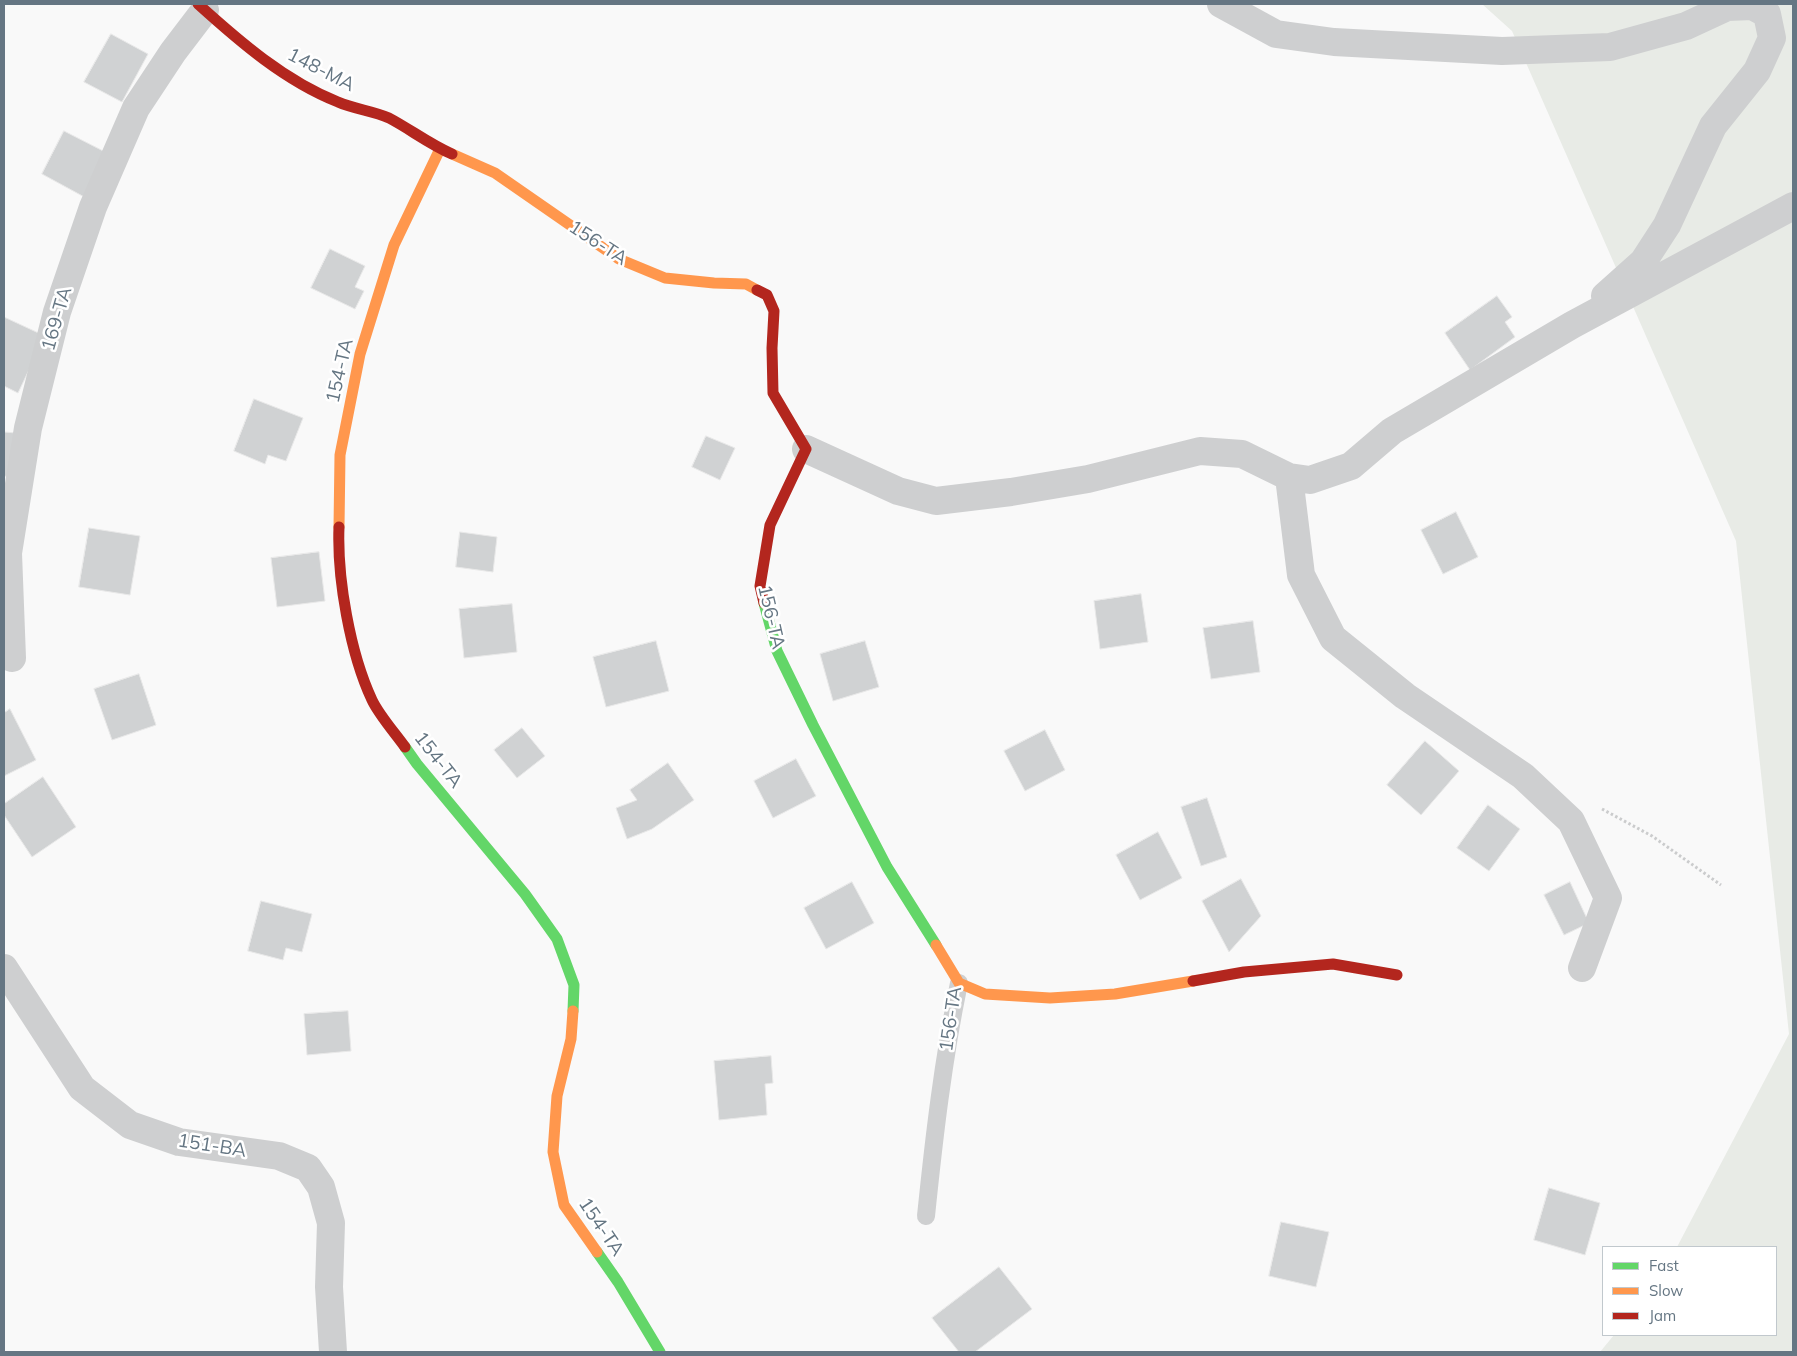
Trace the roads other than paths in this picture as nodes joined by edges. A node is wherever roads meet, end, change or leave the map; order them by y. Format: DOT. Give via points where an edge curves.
graph roads {
  1 [pos="1221,4"];
  2 [pos="202,7"];
  3 [pos="440,148"];
  4 [pos="1793,206"];
  5 [pos="1572,325"];
  6 [pos="806,449"];
  7 [pos="1289,477"];
  8 [pos="12,658"];
  9 [pos="4,968"];
  10 [pos="1582,968"];
  11 [pos="1397,975"];
  12 [pos="959,983"];
  13 [pos="926,1216"];
  14 [pos="333,1352"];
  15 [pos="660,1352"];
  1 -- 5 [label="street" via="1276,34 1334,42 1502,51 1610,47 1686,26 1728,7 1752,6 1767,14 1772,38 1757,71 1713,126 1667,225 1643,262"];
  2 -- 3 [label="street, 148-МА" via="242,44 298,82 337,102 388,118"];
  2 -- 8 [label="street, 169-TA" via="136,108 93,207 57,312 28,428 8,553"];
  3 -- 6 [label="street, 156-ТА" via="495,174 619,259 665,278 746,284 767,295 774,312 772,393"];
  3 -- 15 [label="street, 154-ТА" via="394,246 360,354 340,455 338,553 352,642 372,701 417,764 525,894 557,939 574,985 571,1039 557,1096 553,1152 564,1205 618,1282"];
  4 -- 5 [label="street"];
  5 -- 7 [label="street" via="1392,431 1351,466 1310,480"];
  6 -- 7 [label="street" via="898,491 936,501 1088,478 1200,451 1242,454"];
  6 -- 12 [label="street, 156-ТА" via="770,525 760,586 777,650 887,867"];
  7 -- 10 [label="street" via="1301,575 1334,638 1405,696 1523,776 1571,821 1608,898"];
  9 -- 14 [label="street, 151-ВА" via="82,1088 130,1125 179,1142 279,1156 308,1168 321,1188 331,1223 329,1287"];
  11 -- 12 [label="street" via="1333,964 1244,972 1115,994 1050,998 985,994"];
  12 -- 13 [label="lane, 156-ТА" via="935,1122"];
}
